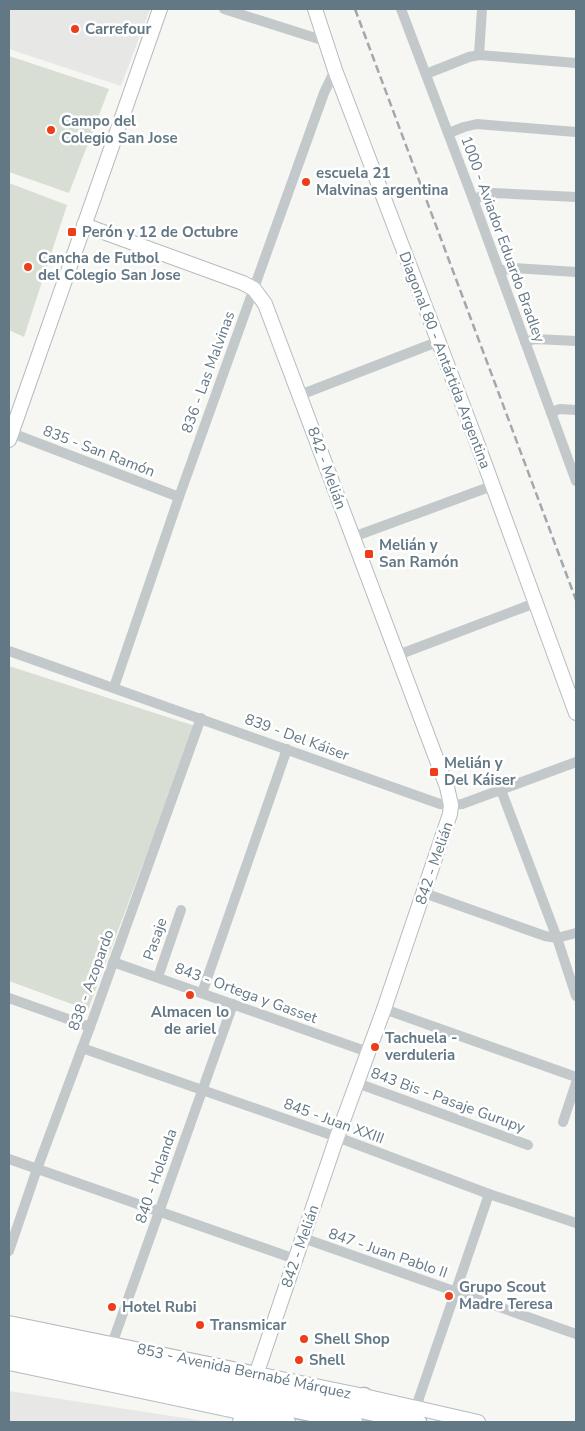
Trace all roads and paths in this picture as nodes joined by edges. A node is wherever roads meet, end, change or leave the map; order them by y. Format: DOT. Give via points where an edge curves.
graph roads {
  1 [pos="160,9"];
  2 [pos="224,9"];
  3 [pos="311,9"];
  4 [pos="315,9"];
  5 [pos="401,9"];
  6 [pos="482,9"];
  7 [pos="324,35"];
  8 [pos="478,55"];
  9 [pos="576,63"];
  10 [pos="335,70"];
  11 [pos="426,74"];
  12 [pos="576,132"];
  13 [pos="448,134"];
  14 [pos="576,198"];
  15 [pos="473,199"];
  16 [pos="84,225"];
  17 [pos="499,271"];
  18 [pos="576,272"];
  19 [pos="254,289"];
  20 [pos="576,341"];
  21 [pos="437,342"];
  22 [pos="525,342"];
  23 [pos="300,395"];
  24 [pos="576,410"];
  25 [pos="550,412"];
  26 [pos="10,435"];
  27 [pos="576,481"];
  28 [pos="492,486"];
  29 [pos="179,497"];
  30 [pos="353,537"];
  31 [pos="535,604"];
  32 [pos="9,651"];
  33 [pos="398,655"];
  34 [pos="114,687"];
  35 [pos="576,713"];
  36 [pos="201,718"];
  37 [pos="287,749"];
  38 [pos="576,762"];
  39 [pos="501,790"];
  40 [pos="451,805"];
  41 [pos="424,893"];
  42 [pos="181,910"];
  43 [pos="576,933"];
  44 [pos="557,938"];
  45 [pos="113,962"];
  46 [pos="158,977"];
  47 [pos="202,993"];
  48 [pos="576,996"];
  49 [pos="9,998"];
  50 [pos="233,1004"];
  51 [pos="384,1009"];
  52 [pos="90,1027"];
  53 [pos="82,1048"];
  54 [pos="368,1052"];
  55 [pos="576,1077"];
  56 [pos="358,1083"];
  57 [pos="576,1083"];
  58 [pos="202,1090"];
  59 [pos="563,1122"];
  60 [pos="337,1138"];
  61 [pos="528,1145"];
  62 [pos="9,1159"];
  63 [pos="37,1169"];
  64 [pos="489,1194"];
  65 [pos="159,1212"];
  66 [pos="576,1223"];
  67 [pos="303,1238"];
  68 [pos="9,1251"];
  69 [pos="295,1259"];
  70 [pos="456,1293"];
  71 [pos="9,1324"];
  72 [pos="576,1334"];
  73 [pos="9,1337"];
  74 [pos="9,1350"];
  75 [pos="112,1351"];
  76 [pos="9,1363"];
  77 [pos="364,1396"];
  78 [pos="247,1399"];
  79 [pos="382,1415"];
  80 [pos="418,1415"];
  81 [pos="288,1422"];
  82 [pos="354,1422"];
  83 [pos="478,1422"];
  1 -- 16 [label="street"];
  2 -- 7 [label="street"];
  3 -- 7 [label="street, Diagonal 80 - Antártida Argentina"];
  4 -- 7 [label="street"];
  5 -- 11 [label="street, 1000 - Aviador Eduardo Bradley"];
  6 -- 8 [label="street"];
  7 -- 10 [label="street, Diagonal 80 - Antártida Argentina"];
  8 -- 9 [label="street"];
  8 -- 11 [label="street"];
  10 -- 19 [label="street, 836 - Las Malvinas"];
  10 -- 21 [label="street, Diagonal 80 - Antártida Argentina"];
  11 -- 13 [label="street, 1000 - Aviador Eduardo Bradley"];
  12 -- 13 [label="street" via="477,124"];
  13 -- 15 [label="street, 1000 - Aviador Eduardo Bradley"];
  14 -- 15 [label="street" via="493,193"];
  15 -- 17 [label="street, 1000 - Aviador Eduardo Bradley"];
  16 -- 19 [label="street"];
  16 -- 26 [label="street"];
  17 -- 18 [label="street" via="514,268"];
  17 -- 22 [label="street, 1000 - Aviador Eduardo Bradley"];
  19 -- 23 [label="street, 842 - Melián" via="265,304"];
  19 -- 29 [label="street, 836 - Las Malvinas"];
  20 -- 22 [label="street" via="536,339"];
  21 -- 23 [label="street"];
  21 -- 28 [label="street, Diagonal 80 - Antártida Argentina"];
  22 -- 25 [label="street, 1000 - Aviador Eduardo Bradley"];
  23 -- 30 [label="street, 842 - Melián"];
  24 -- 25 [label="street"];
  25 -- 27 [label="street, 1000 - Aviador Eduardo Bradley"];
  26 -- 29 [label="street, 835 - San Ramón"];
  28 -- 30 [label="street"];
  28 -- 31 [label="street, Diagonal 80 - Antártida Argentina"];
  29 -- 34 [label="street, 836 - Las Malvinas"];
  30 -- 33 [label="street, 842 - Melián"];
  31 -- 33 [label="street"];
  31 -- 35 [label="street, Diagonal 80 - Antártida Argentina"];
  32 -- 34 [label="street, 839 - Del Káiser"];
  33 -- 40 [label="street, 842 - Melián"];
  34 -- 36 [label="street, 839 - Del Káiser"];
  36 -- 37 [label="street, 839 - Del Káiser"];
  36 -- 45 [label="street, 838 - Azopardo"];
  37 -- 40 [label="street, 839 - Del Káiser" via="440,804"];
  37 -- 47 [label="street"];
  38 -- 39 [label="street, 839 - Del Káiser"];
  39 -- 40 [label="street, 839 - Del Káiser"];
  39 -- 44 [label="street"];
  40 -- 41 [label="street, 842 - Melián"];
  41 -- 44 [label="street" via="539,935"];
  41 -- 51 [label="street, 842 - Melián"];
  42 -- 46 [label="street, Pasaje"];
  43 -- 44 [label="street"];
  44 -- 48 [label="street"];
  45 -- 46 [label="street, 843 - Ortega y Gasset"];
  45 -- 52 [label="street, 838 - Azopardo"];
  46 -- 47 [label="street, 843 - Ortega y Gasset"];
  47 -- 50 [label="street, 843 - Ortega y Gasset"];
  49 -- 52 [label="street"];
  50 -- 54 [label="street, 843 - Ortega y Gasset"];
  50 -- 58 [label="street, 840 - Holanda"];
  51 -- 54 [label="street, 842 - Melián"];
  51 -- 55 [label="street"];
  52 -- 53 [label="street, 838 - Azopardo"];
  53 -- 58 [label="street, 845 - Juan XXIII"];
  53 -- 63 [label="street, 838 - Azopardo"];
  54 -- 56 [label="street, 842 - Melián"];
  56 -- 60 [label="street, 842 - Melián"];
  56 -- 61 [label="street, 843 Bis - Pasaje Gurupy"];
  57 -- 59 [label="street"];
  58 -- 60 [label="street, 845 - Juan XXIII"];
  58 -- 65 [label="street, 840 - Holanda"];
  60 -- 64 [label="street, 845 - Juan XXIII"];
  60 -- 67 [label="street, 842 - Melián"];
  62 -- 63 [label="street"];
  63 -- 65 [label="street"];
  63 -- 68 [label="street, 838 - Azopardo"];
  64 -- 66 [label="street, 845 - Juan XXIII"];
  64 -- 70 [label="street"];
  65 -- 69 [label="street"];
  65 -- 75 [label="street, 840 - Holanda"];
  67 -- 69 [label="street, 842 - Melián"];
  67 -- 70 [label="street, 847 - Juan Pablo II"];
  69 -- 78 [label="street, 842 - Melián"];
  70 -- 72 [label="street, 847 - Juan Pablo II"];
  70 -- 80 [label="street" via="419,1398"];
  71 -- 75 [label="street, 853 - Avenida Bernabé Márquez"];
  73 -- 75 [label="main road, 853 - Avenida Bernabé Márquez"];
  74 -- 78 [label="main road, 853 - Avenida Bernabé Márquez"];
  75 -- 78 [label="main road, 853 - Avenida Bernabé Márquez"];
  76 -- 78 [label="street, 853 - Avenida Bernabé Márquez"];
  77 -- 78 [label="street, 853 - Avenida Bernabé Márquez"];
  77 -- 79 [label="main road"];
  77 -- 80 [label="street, 853 - Avenida Bernabé Márquez"];
  78 -- 79 [label="main road, 853 - Avenida Bernabé Márquez"];
  78 -- 81 [label="street, 853 - Avenida Bernabé Márquez"];
  78 -- 82 [label="main road, 853 - Avenida Bernabé Márquez"];
  79 -- 80 [label="main road, 853 - Avenida Bernabé Márquez"];
  80 -- 83 [label="street, 853 - Avenida Bernabé Márquez"];
}
